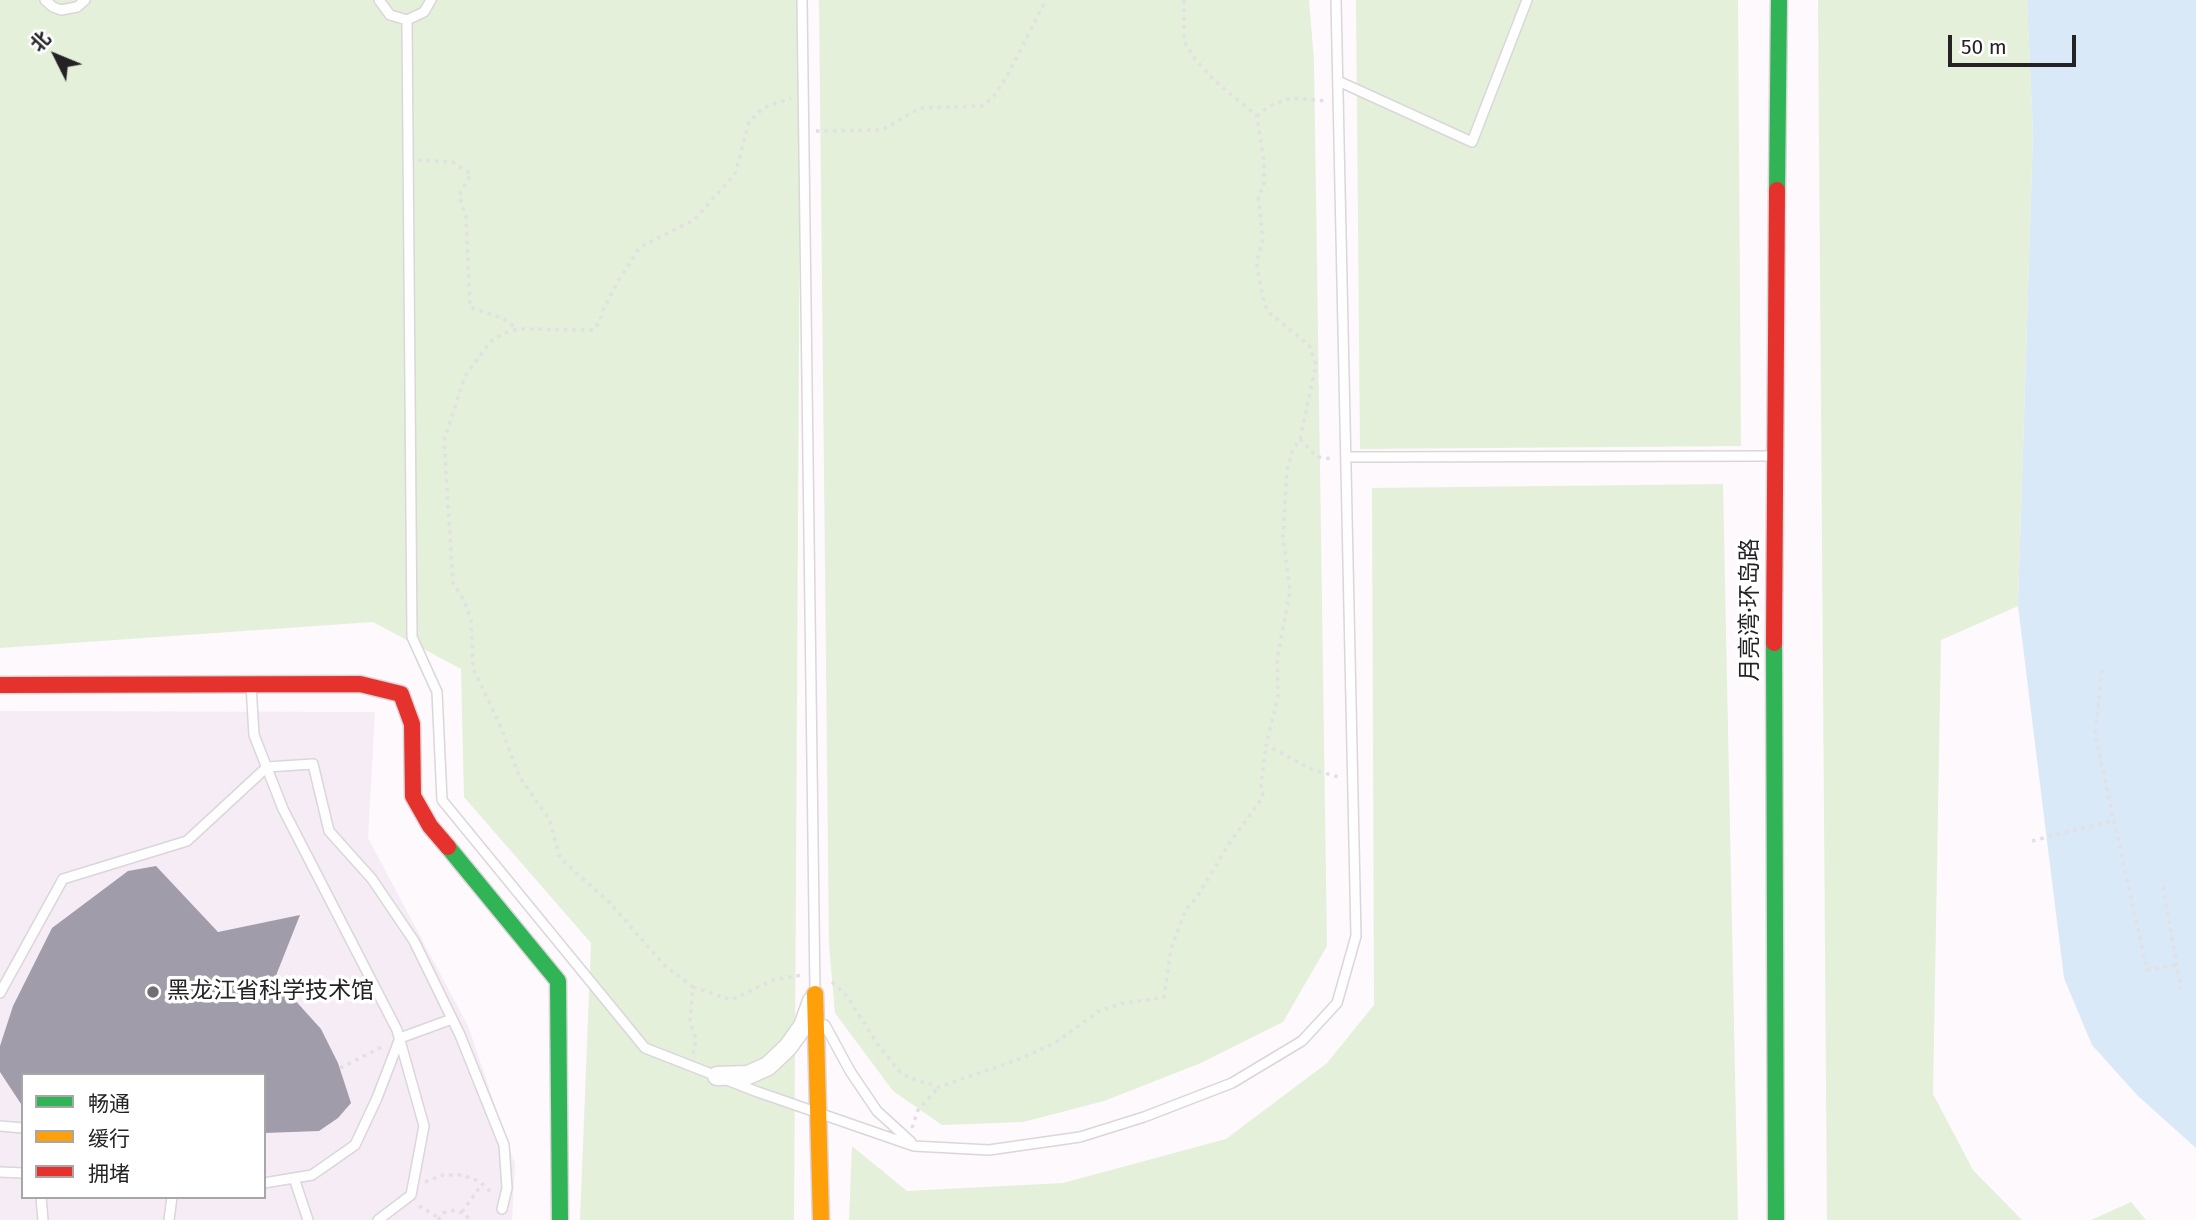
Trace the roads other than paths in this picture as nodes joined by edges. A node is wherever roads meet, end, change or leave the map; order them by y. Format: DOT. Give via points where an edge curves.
graph roads {
  1 [pos="45,0"];
  2 [pos="85,0"];
  3 [pos="379,0"];
  4 [pos="431,0"];
  5 [pos="802,0"];
  6 [pos="1336,0"];
  7 [pos="1527,0"];
  8 [pos="1779,0"];
  9 [pos="407,20"];
  10 [pos="1338,81"];
  11 [pos="1774,456"];
  12 [pos="1346,457"];
  13 [pos="0,685"];
  14 [pos="251,685"];
  15 [pos="267,767"];
  16 [pos="0,993"];
  17 [pos="815,994"];
  18 [pos="452,1019"];
  19 [pos="400,1038"];
  20 [pos="717,1076"];
  21 [pos="819,1113"];
  22 [pos="0,1126"];
  23 [pos="21,1128"];
  24 [pos="911,1142"];
  25 [pos="0,1172"];
  26 [pos="21,1173"];
  27 [pos="294,1178"];
  28 [pos="266,1184"];
  29 [pos="41,1199"];
  30 [pos="172,1199"];
  31 [pos="502,1209"];
  32 [pos="43,1220"];
  33 [pos="169,1220"];
  34 [pos="308,1220"];
  35 [pos="378,1220"];
  36 [pos="560,1220"];
  37 [pos="821,1220"];
  38 [pos="1776,1220"];
  1 -- 2 [label="lane" via="61,10 78,7"];
  3 -- 9 [label="lane" via="390,15"];
  4 -- 9 [label="lane" via="424,12"];
  5 -- 17 [label="lane"];
  6 -- 10 [label="lane"];
  7 -- 10 [label="lane" via="1472,142"];
  8 -- 11 [label="street, 月亮湾·环岛路"];
  9 -- 20 [label="lane" via="412,637 438,692 442,800 645,1048"];
  10 -- 12 [label="lane"];
  11 -- 12 [label="lane"];
  11 -- 38 [label="street, 月亮湾·环岛路"];
  12 -- 24 [label="lane" via="1356,936 1337,1003 1302,1041 1232,1083 1144,1118 1080,1137 989,1150"];
  13 -- 14 [label="street"];
  14 -- 15 [label="lane" via="254,735"];
  14 -- 36 [label="street" via="360,684 401,694 412,724 413,796 430,827 558,981"];
  15 -- 16 [label="lane" via="187,841 63,878"];
  15 -- 18 [label="lane" via="313,764 329,831 372,878 414,941"];
  15 -- 19 [label="lane" via="283,808"];
  17 -- 20 [label="street" via="803,1026 768,1066 748,1075"];
  17 -- 21 [label="street"];
  17 -- 24 [label="lane" via="826,1028 850,1071 877,1111"];
  18 -- 19 [label="lane"];
  18 -- 31 [label="lane" via="504,1144"];
  19 -- 27 [label="lane" via="355,1145 313,1175"];
  19 -- 35 [label="lane" via="424,1126 411,1195"];
  20 -- 21 [label="lane"];
  21 -- 24 [label="lane"];
  21 -- 37 [label="street"];
  22 -- 23 [label="lane"];
  25 -- 26 [label="lane"];
  27 -- 28 [label="lane"];
  27 -- 34 [label="lane"];
  29 -- 32 [label="lane"];
  30 -- 33 [label="lane"];
}
